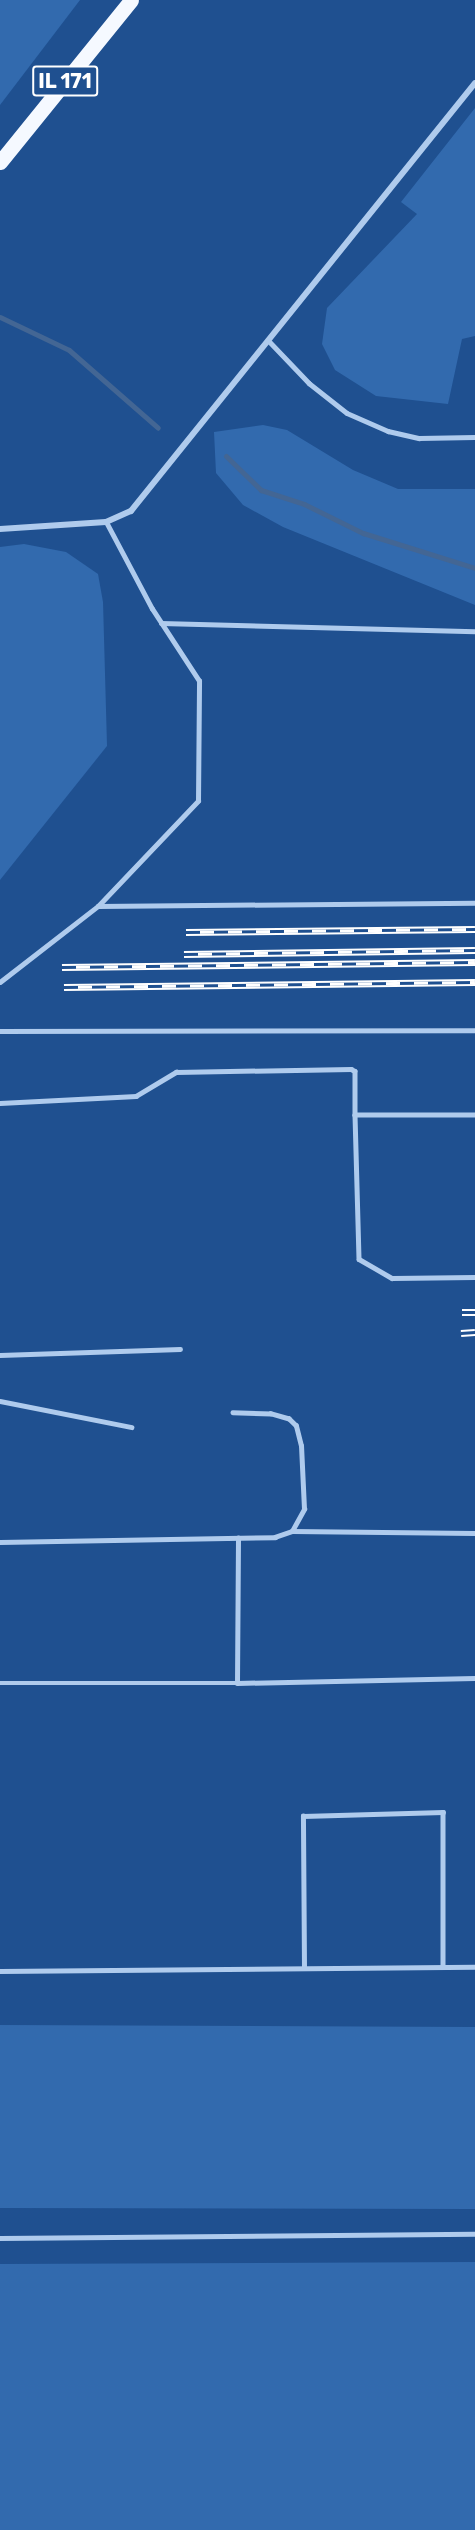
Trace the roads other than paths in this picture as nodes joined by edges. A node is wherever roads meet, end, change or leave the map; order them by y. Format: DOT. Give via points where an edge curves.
graph roads {
  1 [pos="131,0"];
  2 [pos="475,83"];
  3 [pos="0,162"];
  4 [pos="270,342"];
  5 [pos="475,437"];
  6 [pos="106,522"];
  7 [pos="0,529"];
  8 [pos="161,623"];
  9 [pos="475,631"];
  10 [pos="475,903"];
  11 [pos="98,906"];
  12 [pos="0,982"];
  13 [pos="475,1030"];
  14 [pos="0,1031"];
  15 [pos="0,1103"];
  16 [pos="355,1115"];
  17 [pos="475,1115"];
  18 [pos="475,1277"];
  19 [pos="180,1349"];
  20 [pos="0,1355"];
  21 [pos="0,1401"];
  22 [pos="232,1413"];
  23 [pos="131,1427"];
  24 [pos="292,1531"];
  25 [pos="475,1533"];
  26 [pos="237,1538"];
  27 [pos="0,1542"];
  28 [pos="475,1678"];
  29 [pos="0,1683"];
  30 [pos="237,1683"];
  31 [pos="444,1967"];
  32 [pos="475,1967"];
  33 [pos="304,1968"];
  34 [pos="0,1971"];
  35 [pos="475,2234"];
  36 [pos="0,2238"];
  1 -- 3 [label="main road, IL 171"];
  2 -- 4 [label="street"];
  4 -- 5 [label="lane" via="309,383 348,414 388,431 419,438"];
  4 -- 6 [label="street" via="131,511"];
  6 -- 7 [label="street"];
  6 -- 8 [label="lane"];
  8 -- 9 [label="lane"];
  8 -- 11 [label="lane" via="199,681 198,801"];
  10 -- 11 [label="lane"];
  11 -- 12 [label="lane"];
  13 -- 14 [label="lane"];
  15 -- 16 [label="lane" via="136,1096 176,1072 351,1069 355,1071"];
  16 -- 17 [label="lane"];
  16 -- 18 [label="lane" via="358,1259 392,1278"];
  19 -- 20 [label="lane"];
  21 -- 23 [label="lane"];
  22 -- 24 [label="lane" via="271,1414 289,1419 296,1426 301,1446 304,1509"];
  24 -- 25 [label="lane"];
  24 -- 26 [label="lane" via="275,1537"];
  26 -- 27 [label="lane"];
  26 -- 30 [label="lane"];
  28 -- 30 [label="lane"];
  29 -- 30 [label="lane"];
  31 -- 32 [label="lane"];
  31 -- 33 [label="lane"];
  31 -- 33 [label="lane" via="443,1812 303,1816"];
  33 -- 34 [label="lane"];
  35 -- 36 [label="lane"];
}
